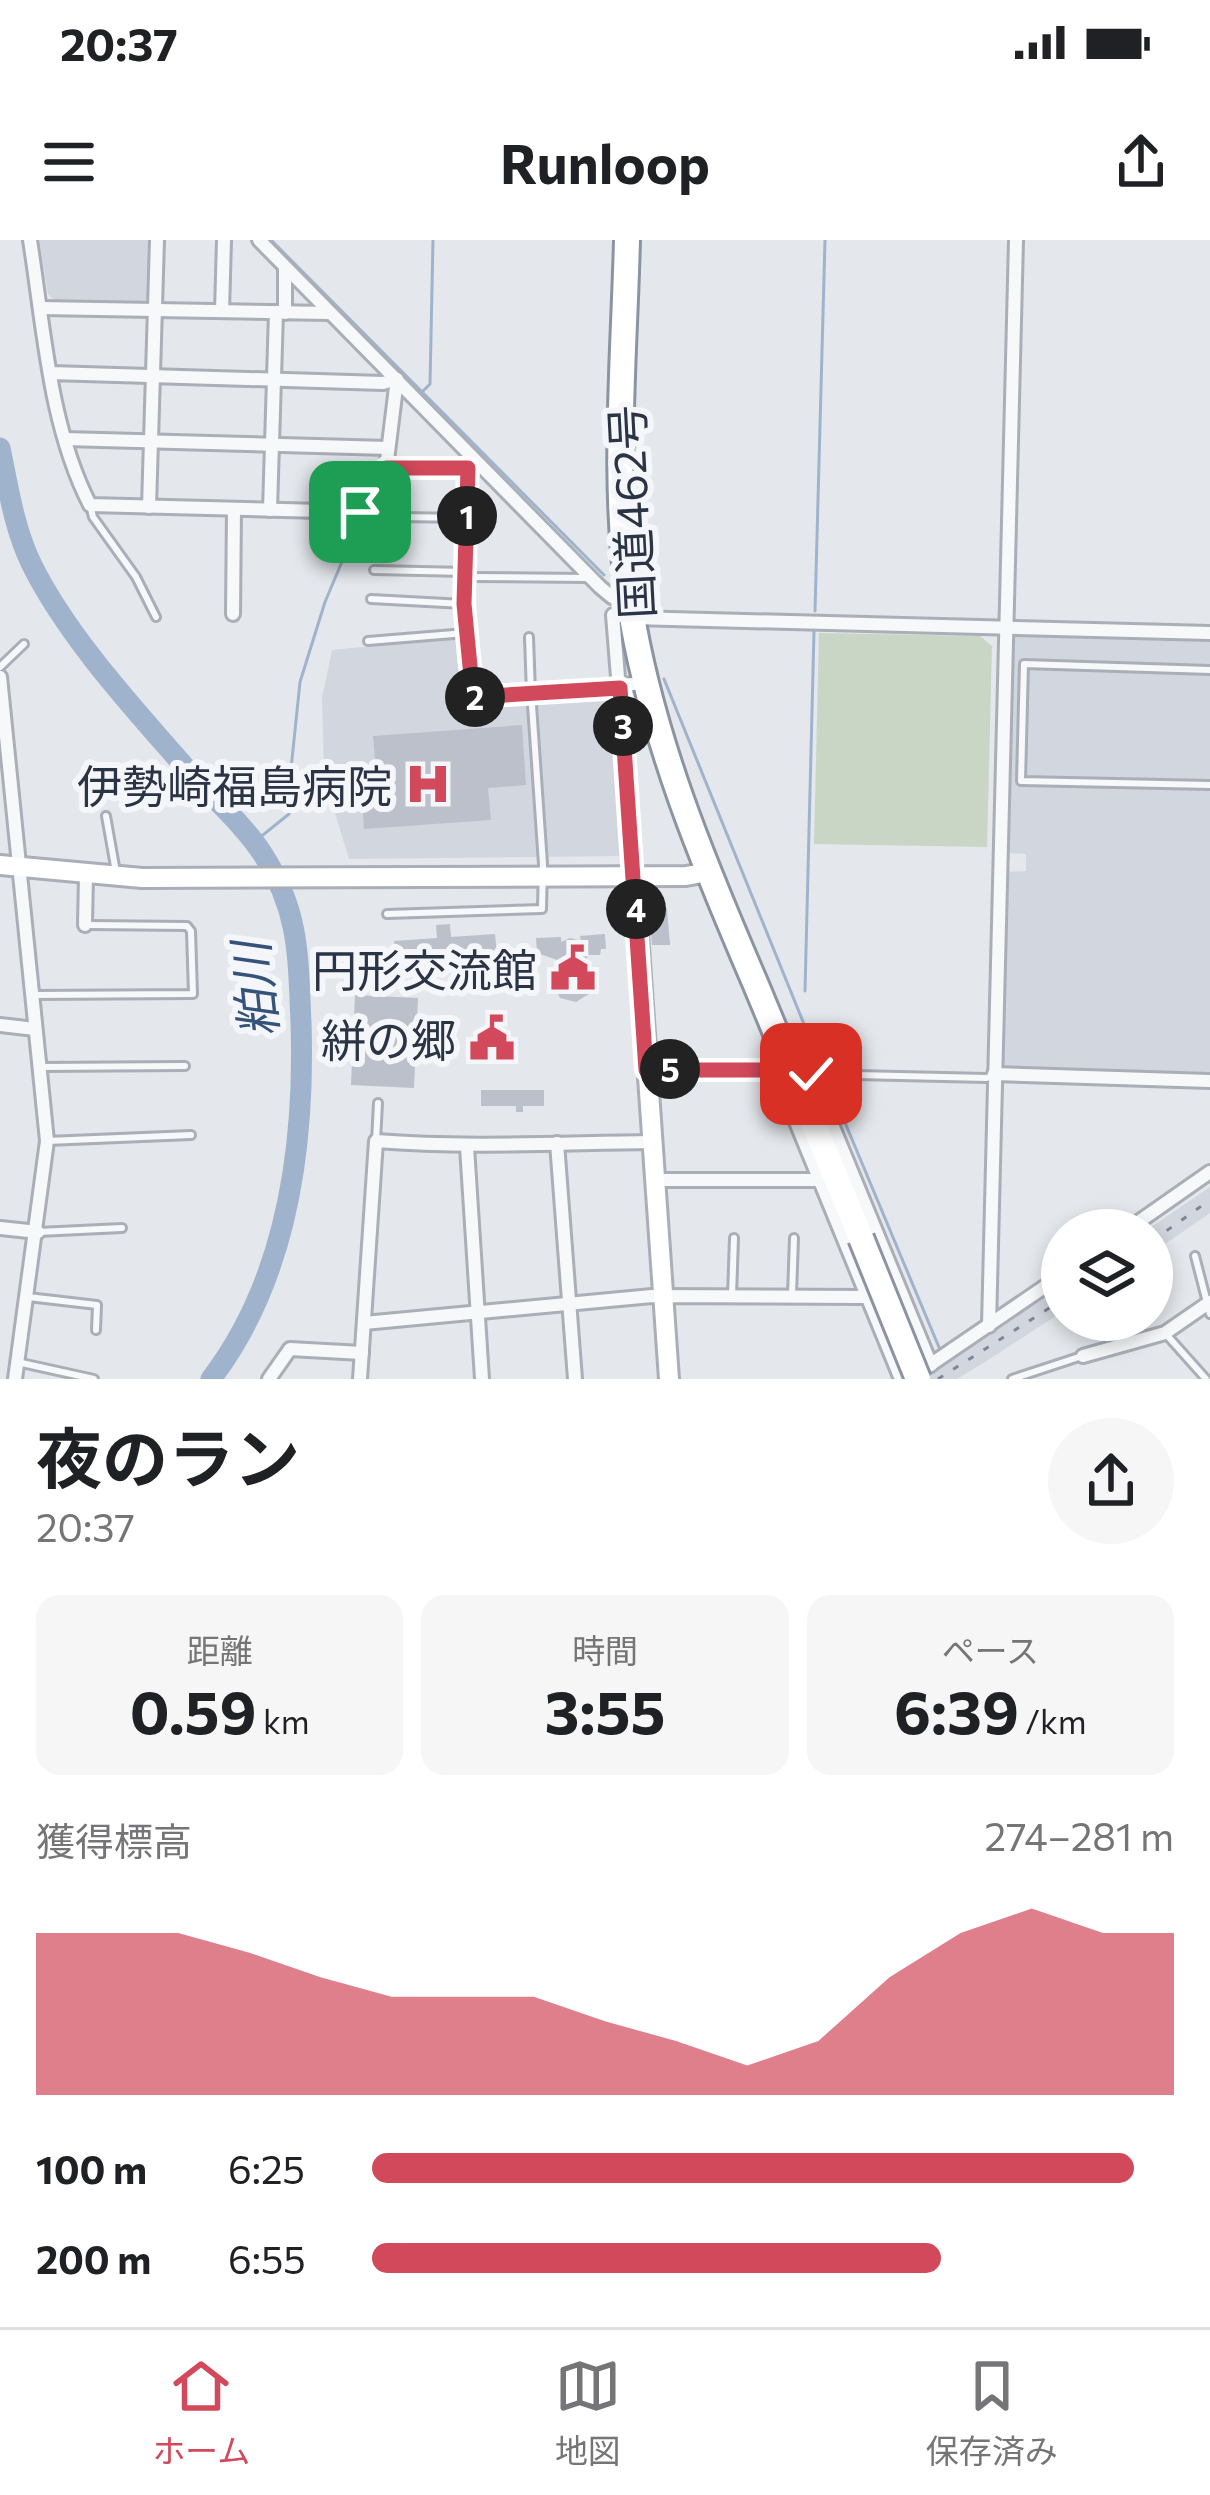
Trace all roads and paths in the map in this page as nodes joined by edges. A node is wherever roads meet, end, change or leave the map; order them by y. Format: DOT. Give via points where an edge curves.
graph roads {
  1 [pos="30,240"];
  2 [pos="158,240"];
  3 [pos="224,240"];
  4 [pos="259,240"];
  5 [pos="627,240"];
  6 [pos="1016,240"];
  7 [pos="285,267"];
  8 [pos="40,308"];
  9 [pos="155,311"];
  10 [pos="222,311"];
  11 [pos="281,312"];
  12 [pos="330,313"];
  13 [pos="51,373"];
  14 [pos="153,376"];
  15 [pos="397,379"];
  16 [pos="274,380"];
  17 [pos="65,439"];
  18 [pos="151,440"];
  19 [pos="272,443"];
  20 [pos="388,448"];
  21 [pos="470,462"];
  22 [pos="386,468"];
  23 [pos="90,506"];
  24 [pos="149,507"];
  25 [pos="234,509"];
  26 [pos="270,510"];
  27 [pos="398,517"];
  28 [pos="467,518"];
  29 [pos="374,570"];
  30 [pos="466,575"];
  31 [pos="590,577"];
  32 [pos="371,599"];
  33 [pos="464,604"];
  34 [pos="625,612"];
  35 [pos="233,614"];
  36 [pos="156,617"];
  37 [pos="1005,627"];
  38 [pos="466,633"];
  39 [pos="1210,633"];
  40 [pos="529,638"];
  41 [pos="368,641"];
  42 [pos="24,644"];
  43 [pos="0,667"];
  44 [pos="1210,670"];
  45 [pos="0,676"];
  46 [pos="633,686"];
  47 [pos="473,697"];
  48 [pos="531,700"];
  49 [pos="1001,780"];
  50 [pos="1021,781"];
  51 [pos="1210,785"];
  52 [pos="106,816"];
  53 [pos="10,866"];
  54 [pos="708,872"];
  55 [pos="86,875"];
  56 [pos="543,876"];
  57 [pos="634,876"];
  58 [pos="116,877"];
  59 [pos="387,914"];
  60 [pos="85,925"];
  61 [pos="31,995"];
  62 [pos="0,1025"];
  63 [pos="35,1029"];
  64 [pos="780,1059"];
  65 [pos="185,1066"];
  66 [pos="39,1067"];
  67 [pos="646,1070"];
  68 [pos="811,1074"];
  69 [pos="994,1075"];
  70 [pos="1210,1081"];
  71 [pos="378,1103"];
  72 [pos="191,1135"];
  73 [pos="376,1141"];
  74 [pos="47,1142"];
  75 [pos="651,1142"];
  76 [pos="557,1143"];
  77 [pos="467,1148"];
  78 [pos="1210,1172"];
  79 [pos="654,1180"];
  80 [pos="819,1180"];
  81 [pos="1157,1209"];
  82 [pos="0,1228"];
  83 [pos="122,1228"];
  84 [pos="38,1232"];
  85 [pos="734,1238"];
  86 [pos="794,1238"];
  87 [pos="1195,1256"];
  88 [pos="1041,1290"];
  89 [pos="664,1296"];
  90 [pos="732,1296"];
  91 [pos="868,1297"];
  92 [pos="28,1298"];
  93 [pos="792,1298"];
  94 [pos="569,1304"];
  95 [pos="1209,1306"];
  96 [pos="478,1314"];
  97 [pos="364,1323"];
  98 [pos="989,1326"];
  99 [pos="1173,1329"];
  100 [pos="96,1330"];
  101 [pos="1139,1341"];
  102 [pos="1171,1341"];
  103 [pos="362,1353"];
  104 [pos="1083,1356"];
  105 [pos="17,1363"];
  106 [pos="924,1372"];
  107 [pos="15,1379"];
  108 [pos="94,1379"];
  109 [pos="269,1379"];
  110 [pos="360,1379"];
  111 [pos="482,1379"];
  112 [pos="575,1379"];
  113 [pos="669,1379"];
  114 [pos="904,1379"];
  115 [pos="1012,1379"];
  116 [pos="1206,1379"];
  1 -- 8 [label="street"];
  2 -- 9 [label="street"];
  3 -- 10 [label="street"];
  4 -- 7 [label="street"];
  5 -- 34 [label="highway, 国道462号"];
  6 -- 37 [label="street"];
  7 -- 11 [label="street"];
  7 -- 12 [label="street"];
  8 -- 9 [label="street"];
  8 -- 13 [label="street"];
  9 -- 10 [label="street"];
  9 -- 14 [label="street"];
  10 -- 11 [label="street"];
  11 -- 12 [label="street"];
  11 -- 16 [label="street"];
  12 -- 15 [label="street"];
  13 -- 14 [label="street"];
  13 -- 17 [label="street"];
  14 -- 16 [label="street"];
  14 -- 18 [label="street"];
  15 -- 16 [label="street"];
  15 -- 20 [label="street"];
  15 -- 21 [label="street"];
  16 -- 19 [label="street"];
  17 -- 18 [label="street"];
  17 -- 23 [label="street"];
  18 -- 19 [label="street"];
  18 -- 24 [label="street"];
  19 -- 20 [label="street"];
  19 -- 26 [label="street"];
  20 -- 22 [label="street"];
  21 -- 22 [label="lane"];
  21 -- 28 [label="street"];
  21 -- 31 [label="street"];
  22 -- 26 [label="street" via="384,485 360,512"];
  23 -- 24 [label="street"];
  23 -- 36 [label="lane"];
  24 -- 25 [label="street"];
  25 -- 26 [label="street"];
  25 -- 35 [label="street"];
  27 -- 28 [label="lane"];
  28 -- 30 [label="street"];
  29 -- 30 [label="lane"];
  30 -- 31 [label="lane"];
  30 -- 33 [label="street"];
  31 -- 34 [label="street"];
  32 -- 33 [label="lane"];
  33 -- 38 [label="street"];
  34 -- 37 [label="street"];
  34 -- 46 [label="highway, 国道462号"];
  37 -- 39 [label="street"];
  37 -- 49 [label="street"];
  38 -- 41 [label="lane"];
  38 -- 47 [label="lane"];
  40 -- 48 [label="lane"];
  42 -- 43 [label="lane"];
  44 -- 50 [label="lane" via="1024,664"];
  45 -- 53 [label="street"];
  46 -- 48 [label="street"];
  46 -- 54 [label="highway, 国道462号"];
  46 -- 57 [label="street"];
  47 -- 48 [label="street"];
  48 -- 56 [label="lane"];
  49 -- 50 [label="lane"];
  49 -- 69 [label="street"];
  50 -- 51 [label="lane"];
  52 -- 58 [label="lane"];
  53 -- 55 [label="street"];
  53 -- 61 [label="street"];
  54 -- 57 [label="street"];
  54 -- 64 [label="highway, 国道462号"];
  55 -- 58 [label="street"];
  55 -- 60 [label="street"];
  56 -- 57 [label="street"];
  56 -- 58 [label="street"];
  56 -- 59 [label="lane" via="542,909"];
  57 -- 67 [label="street"];
  60 -- 61 [label="lane" via="187,926 193,994"];
  61 -- 63 [label="street"];
  62 -- 63 [label="street"];
  63 -- 66 [label="street"];
  64 -- 67 [label="lane"];
  64 -- 68 [label="street" via="800,1057"];
  64 -- 80 [label="street"];
  64 -- 106 [label="highway, 国道462号, bridge"];
  65 -- 66 [label="lane"];
  66 -- 74 [label="street"];
  67 -- 75 [label="street"];
  68 -- 69 [label="lane"];
  68 -- 106 [label="street"];
  69 -- 70 [label="street"];
  69 -- 98 [label="street"];
  71 -- 73 [label="lane"];
  72 -- 74 [label="lane"];
  73 -- 77 [label="street"];
  73 -- 97 [label="street"];
  74 -- 84 [label="street"];
  75 -- 76 [label="street"];
  75 -- 79 [label="street"];
  76 -- 77 [label="street"];
  76 -- 94 [label="street"];
  77 -- 96 [label="street"];
  78 -- 81 [label="street"];
  79 -- 80 [label="street"];
  79 -- 89 [label="street"];
  80 -- 91 [label="street"];
  82 -- 84 [label="street"];
  83 -- 84 [label="lane"];
  84 -- 92 [label="street"];
  85 -- 90 [label="lane"];
  86 -- 93 [label="lane"];
  87 -- 95 [label="lane"];
  88 -- 98 [label="street"];
  89 -- 90 [label="street"];
  89 -- 94 [label="street"];
  89 -- 113 [label="street"];
  90 -- 93 [label="street"];
  91 -- 93 [label="street"];
  91 -- 114 [label="street"];
  92 -- 100 [label="lane" via="97,1305"];
  92 -- 105 [label="street"];
  94 -- 96 [label="street"];
  94 -- 112 [label="street"];
  95 -- 99 [label="street"];
  96 -- 97 [label="street"];
  96 -- 111 [label="street"];
  97 -- 103 [label="street"];
  98 -- 106 [label="street"];
  101 -- 104 [label="street"];
  102 -- 116 [label="lane"];
  103 -- 109 [label="street" via="290,1348"];
  103 -- 110 [label="street"];
  104 -- 115 [label="lane"];
  105 -- 107 [label="street"];
  105 -- 108 [label="lane"];
  106 -- 114 [label="street"];
}
